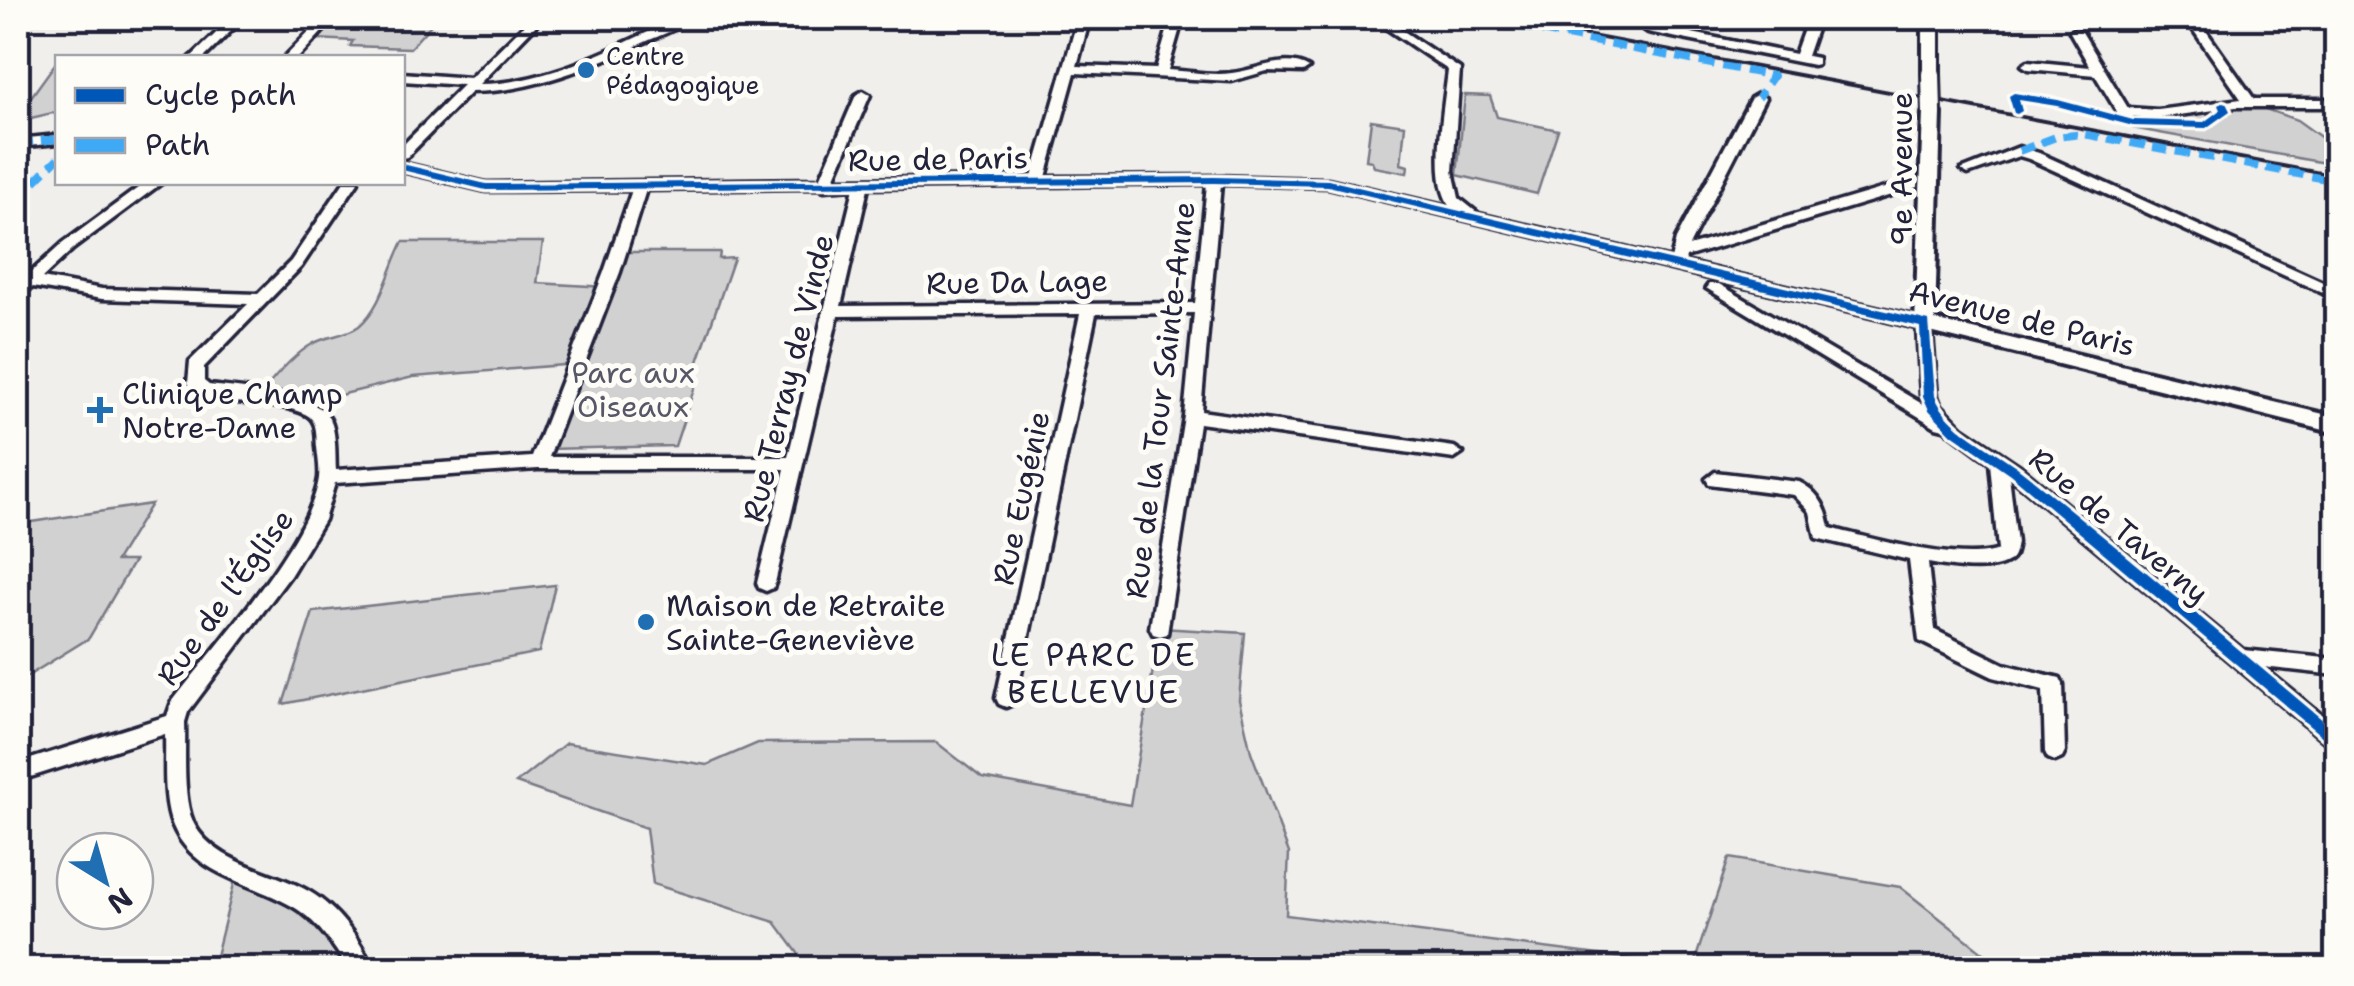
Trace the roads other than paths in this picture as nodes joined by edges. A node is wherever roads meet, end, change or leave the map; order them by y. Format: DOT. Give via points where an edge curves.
graph roads {
  1 [pos="238,18"];
  2 [pos="329,18"];
  3 [pos="537,18"];
  4 [pos="688,18"];
  5 [pos="1084,18"];
  6 [pos="1376,18"];
  7 [pos="1814,18"];
  8 [pos="1932,18"];
  9 [pos="2191,18"];
  10 [pos="1174,28"];
  11 [pos="1648,28"];
  12 [pos="2076,32"];
  13 [pos="199,55"];
  14 [pos="293,55"];
  15 [pos="2028,64"];
  16 [pos="1303,68"];
  17 [pos="1070,70"];
  18 [pos="2098,71"];
  19 [pos="1160,73"];
  20 [pos="405,77"];
  21 [pos="470,85"];
  22 [pos="863,94"];
  23 [pos="1758,98"];
  24 [pos="2336,103"];
  25 [pos="2251,104"];
  26 [pos="55,139"];
  27 [pos="18,143"];
  28 [pos="405,151"];
  29 [pos="405,168"];
  30 [pos="1968,170"];
  31 [pos="1214,180"];
  32 [pos="1038,182"];
  33 [pos="1913,184"];
  34 [pos="152,185"];
  35 [pos="349,185"];
  36 [pos="862,185"];
  37 [pos="640,186"];
  38 [pos="824,186"];
  39 [pos="1449,188"];
  40 [pos="1418,205"];
  41 [pos="1473,216"];
  42 [pos="1679,260"];
  43 [pos="24,287"];
  44 [pos="1714,288"];
  45 [pos="2336,294"];
  46 [pos="261,298"];
  47 [pos="1204,308"];
  48 [pos="1089,309"];
  49 [pos="831,312"];
  50 [pos="1925,324"];
  51 [pos="1192,416"];
  52 [pos="2336,424"];
  53 [pos="1956,431"];
  54 [pos="1454,452"];
  55 [pos="1998,459"];
  56 [pos="538,463"];
  57 [pos="794,463"];
  58 [pos="328,477"];
  59 [pos="1715,478"];
  60 [pos="1918,556"];
  61 [pos="766,584"];
  62 [pos="1160,628"];
  63 [pos="2242,660"];
  64 [pos="2336,667"];
  65 [pos="1006,698"];
  66 [pos="175,722"];
  67 [pos="2336,740"];
  68 [pos="2055,752"];
  69 [pos="18,772"];
  70 [pos="361,968"];
  1 -- 13 [label="street"];
  2 -- 14 [label="street"];
  3 -- 21 [label="street"];
  4 -- 21 [label="street" via="556,73 484,89"];
  5 -- 17 [label="street"];
  6 -- 39 [label="street" via="1454,69"];
  7 -- 11 [label="street" via="1806,59"];
  8 -- 50 [label="main road, 9e Avenue, bridge"];
  9 -- 25 [label="street"];
  10 -- 19 [label="street"];
  12 -- 18 [label="street"];
  15 -- 18 [label="street"];
  16 -- 19 [label="street" via="1266,67 1232,77"];
  17 -- 19 [label="street"];
  17 -- 32 [label="street"];
  18 -- 25 [label="street" via="2124,112"];
  20 -- 21 [label="street"];
  21 -- 28 [label="street"];
  22 -- 38 [label="street"];
  23 -- 42 [label="street" via="1683,238"];
  24 -- 25 [label="street"];
  26 -- 27 [label="street"];
  29 -- 37 [label="street, Rue de Paris" via="486,187"];
  30 -- 45 [label="street" via="2019,151"];
  31 -- 32 [label="street, Rue de Paris"];
  31 -- 40 [label="street, Rue de Paris" via="1328,183"];
  31 -- 47 [label="street, Rue de la Tour Sainte-Anne"];
  32 -- 36 [label="street, Rue de Paris"];
  33 -- 42 [label="street"];
  34 -- 43 [label="street"];
  35 -- 46 [label="street, Rue de l'Église" via="296,264"];
  36 -- 38 [label="street, Rue de Paris"];
  36 -- 49 [label="street, Rue Terray de Vinde"];
  37 -- 38 [label="street, Rue de Paris"];
  37 -- 56 [label="street"];
  39 -- 40 [label="street" via="1440,203"];
  39 -- 41 [label="street" via="1452,200"];
  40 -- 41 [label="street, Rue de Paris"];
  41 -- 42 [label="street, Rue de Paris"];
  42 -- 50 [label="street, Avenue de Paris" via="1694,270"];
  43 -- 46 [label="street"];
  44 -- 53 [label="street, Rue de Taverny"];
  46 -- 58 [label="street, Rue de l'Église" via="200,359 196,383 226,396 313,410 322,421"];
  47 -- 48 [label="street, Rue Da Lage"];
  47 -- 51 [label="street, Rue de la Tour Sainte-Anne"];
  48 -- 49 [label="street, Rue Da Lage"];
  48 -- 65 [label="street, Rue Eugénie"];
  49 -- 57 [label="street, Rue Terray de Vinde"];
  50 -- 52 [label="main road, Avenue de Paris"];
  50 -- 53 [label="street, Rue de Taverny" via="1929,396"];
  51 -- 54 [label="street"];
  51 -- 62 [label="street, Rue de la Tour Sainte-Anne"];
  53 -- 55 [label="street, Rue de Taverny"];
  55 -- 60 [label="street" via="2006,554 1994,560"];
  55 -- 63 [label="street, Rue de Taverny"];
  56 -- 57 [label="street"];
  56 -- 58 [label="street"];
  57 -- 61 [label="street, Rue Terray de Vinde"];
  58 -- 66 [label="street, Rue de l'Église" via="322,503 291,560 178,708"];
  59 -- 60 [label="street" via="1799,489 1818,510 1822,534"];
  60 -- 68 [label="street" via="1926,635 2000,671 2053,684"];
  63 -- 64 [label="street"];
  63 -- 67 [label="street, Rue de Taverny"];
  66 -- 69 [label="street"];
  66 -- 70 [label="street" via="182,821 195,842 301,899 341,937"];
}
